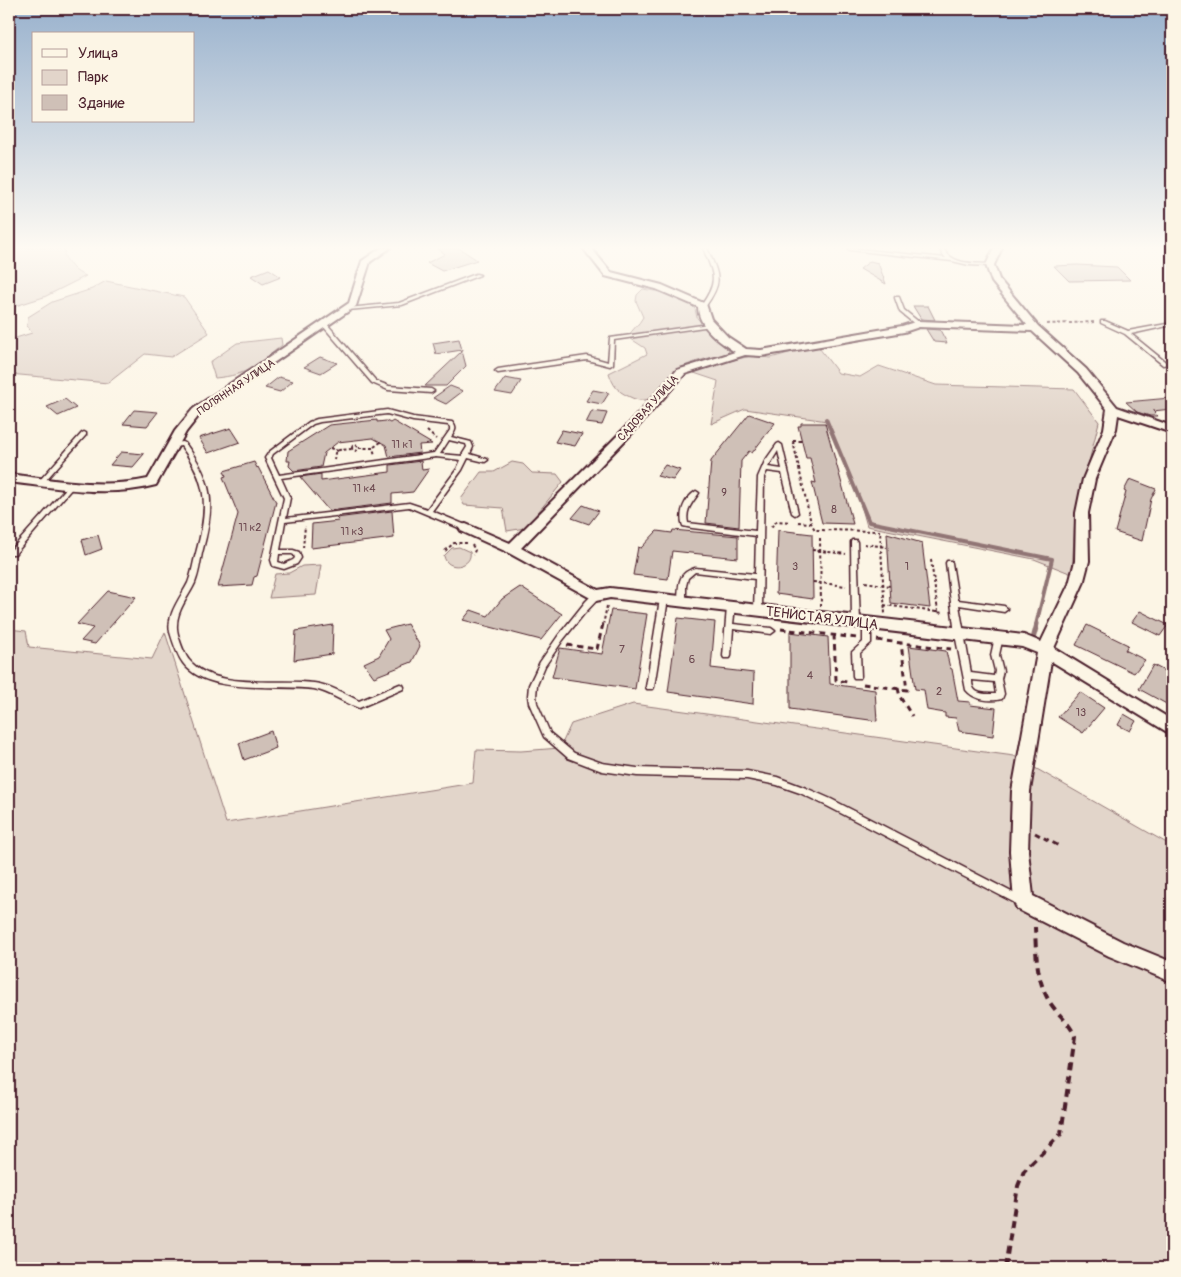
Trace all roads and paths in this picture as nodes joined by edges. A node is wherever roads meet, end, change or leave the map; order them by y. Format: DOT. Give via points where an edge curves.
graph roads {
  1 [pos="363,308"];
  2 [pos="703,308"];
  3 [pos="901,308"];
  4 [pos="1018,308"];
  5 [pos="348,309"];
  6 [pos="1103,322"];
  7 [pos="709,324"];
  8 [pos="918,324"];
  9 [pos="1172,324"];
  10 [pos="325,325"];
  11 [pos="1034,326"];
  12 [pos="1127,333"];
  13 [pos="744,352"];
  14 [pos="1165,364"];
  15 [pos="498,371"];
  16 [pos="431,391"];
  17 [pos="1112,409"];
  18 [pos="413,419"];
  19 [pos="1172,430"];
  20 [pos="84,434"];
  21 [pos="448,438"];
  22 [pos="355,440"];
  23 [pos="793,441"];
  24 [pos="381,442"];
  25 [pos="174,445"];
  26 [pos="356,446"];
  27 [pos="443,446"];
  28 [pos="330,448"];
  29 [pos="359,448"];
  30 [pos="373,448"];
  31 [pos="351,449"];
  32 [pos="338,451"];
  33 [pos="355,451"];
  34 [pos="436,455"];
  35 [pos="355,456"];
  36 [pos="464,457"];
  37 [pos="485,460"];
  38 [pos="376,464"];
  39 [pos="764,469"];
  40 [pos="334,470"];
  41 [pos="785,471"];
  42 [pos="277,477"];
  43 [pos="9,478"];
  44 [pos="42,481"];
  45 [pos="72,485"];
  46 [pos="696,493"];
  47 [pos="428,512"];
  48 [pos="795,513"];
  49 [pos="305,517"];
  50 [pos="284,520"];
  51 [pos="777,521"];
  52 [pos="466,528"];
  53 [pos="770,528"];
  54 [pos="760,534"];
  55 [pos="820,538"];
  56 [pos="854,542"];
  57 [pos="866,544"];
  58 [pos="880,546"];
  59 [pos="888,547"];
  60 [pos="512,549"];
  61 [pos="812,550"];
  62 [pos="446,551"];
  63 [pos="820,551"];
  64 [pos="13,552"];
  65 [pos="276,552"];
  66 [pos="473,555"];
  67 [pos="854,555"];
  68 [pos="298,558"];
  69 [pos="932,560"];
  70 [pos="949,563"];
  71 [pos="758,577"];
  72 [pos="812,582"];
  73 [pos="821,583"];
  74 [pos="867,583"];
  75 [pos="883,585"];
  76 [pos="890,586"];
  77 [pos="856,587"];
  78 [pos="603,594"];
  79 [pos="664,599"];
  80 [pos="682,601"];
  81 [pos="955,602"];
  82 [pos="884,605"];
  83 [pos="731,607"];
  84 [pos="1004,609"];
  85 [pos="758,610"];
  86 [pos="938,612"];
  87 [pos="957,615"];
  88 [pos="822,618"];
  89 [pos="862,622"];
  90 [pos="885,625"];
  91 [pos="730,626"];
  92 [pos="770,631"];
  93 [pos="959,634"];
  94 [pos="999,637"];
  95 [pos="556,644"];
  96 [pos="1046,650"];
  97 [pos="727,656"];
  98 [pos="857,676"];
  99 [pos="968,676"];
  100 [pos="997,679"];
  101 [pos="400,687"];
  102 [pos="650,687"];
  103 [pos="898,688"];
  104 [pos="912,716"];
  105 [pos="1172,728"];
  106 [pos="1020,825"];
  107 [pos="1059,846"];
  108 [pos="1024,902"];
  109 [pos="1172,972"];
  110 [pos="1005,1268"];
  1 -- 5 [label="lane"];
  2 -- 7 [label="street"];
  3 -- 8 [label="lane"];
  4 -- 11 [label="street"];
  5 -- 10 [label="street, ПОЛЯННАЯ УЛИЦА"];
  6 -- 11 [label="path"];
  6 -- 12 [label="lane"];
  7 -- 13 [label="street"];
  7 -- 15 [label="lane" via="612,339 610,364 587,358"];
  8 -- 11 [label="street, САДОВАЯ УЛИЦА"];
  8 -- 13 [label="street, САДОВАЯ УЛИЦА" via="761,353"];
  9 -- 12 [label="lane"];
  10 -- 16 [label="lane" via="374,382 388,388"];
  10 -- 25 [label="street, ПОЛЯННАЯ УЛИЦА" via="197,411"];
  11 -- 17 [label="street" via="1082,371"];
  12 -- 14 [label="lane"];
  13 -- 60 [label="street, САДОВАЯ УЛИЦА" via="681,372 631,428"];
  17 -- 19 [label="street"];
  17 -- 96 [label="street" via="1110,429 1090,479 1082,513 1082,561 1076,584"];
  18 -- 21 [label="lane" via="450,423 453,426"];
  18 -- 27 [label="path"];
  18 -- 42 [label="lane" via="387,412 311,423 268,455"];
  20 -- 44 [label="lane"];
  21 -- 27 [label="lane"];
  21 -- 36 [label="lane" via="469,443"];
  22 -- 26 [label="path"];
  23 -- 58 [label="path" via="815,530 880,531"];
  24 -- 30 [label="path"];
  25 -- 45 [label="street, ПОЛЯННАЯ УЛИЦА" via="152,482 122,487"];
  25 -- 101 [label="lane" via="183,444 194,457 205,479 209,499 207,529 194,576 172,626 185,662 200,675 223,682 285,682 316,686 359,704"];
  26 -- 29 [label="path"];
  26 -- 31 [label="path"];
  27 -- 34 [label="lane"];
  28 -- 32 [label="path"];
  29 -- 30 [label="path"];
  29 -- 33 [label="path"];
  30 -- 38 [label="path"];
  31 -- 32 [label="path"];
  31 -- 33 [label="path"];
  32 -- 40 [label="path"];
  33 -- 35 [label="path"];
  34 -- 36 [label="lane"];
  34 -- 38 [label="lane"];
  36 -- 37 [label="lane"];
  36 -- 47 [label="lane" via="460,469"];
  38 -- 40 [label="lane"];
  39 -- 41 [label="lane"];
  39 -- 41 [label="lane" via="780,445"];
  39 -- 54 [label="lane" via="761,477"];
  40 -- 42 [label="lane"];
  41 -- 48 [label="lane"];
  42 -- 50 [label="lane" via="287,498"];
  43 -- 44 [label="street, ПОЛЯННАЯ УЛИЦА"];
  44 -- 45 [label="street, ПОЛЯННАЯ УЛИЦА"];
  45 -- 64 [label="lane"];
  46 -- 54 [label="lane" via="685,508 683,519 686,524"];
  47 -- 49 [label="lane" via="401,506"];
  47 -- 52 [label="lane"];
  49 -- 50 [label="lane"];
  49 -- 68 [label="path" via="303,550"];
  50 -- 65 [label="lane"];
  51 -- 53 [label="path"];
  52 -- 60 [label="street"];
  54 -- 71 [label="lane"];
  55 -- 63 [label="path"];
  56 -- 67 [label="lane"];
  57 -- 58 [label="path"];
  58 -- 59 [label="path"];
  58 -- 75 [label="path"];
  60 -- 78 [label="street"];
  61 -- 63 [label="path"];
  62 -- 66 [label="path" via="454,543 468,543 475,550"];
  63 -- 67 [label="path"];
  63 -- 73 [label="path"];
  65 -- 68 [label="lane" via="293,552"];
  65 -- 68 [label="lane" via="274,560 279,566 290,566"];
  67 -- 77 [label="lane"];
  69 -- 86 [label="path"];
  70 -- 81 [label="lane"];
  71 -- 80 [label="lane" via="688,571 684,576"];
  71 -- 85 [label="lane"];
  72 -- 73 [label="path"];
  73 -- 77 [label="path"];
  73 -- 88 [label="path"];
  74 -- 75 [label="path"];
  75 -- 76 [label="path"];
  75 -- 82 [label="path"];
  77 -- 89 [label="lane"];
  78 -- 79 [label="street, ТЕНИСТАЯ УЛИЦА"];
  78 -- 95 [label="lane"];
  78 -- 95 [label="path" via="597,649"];
  79 -- 80 [label="street, ТЕНИСТАЯ УЛИЦА"];
  79 -- 102 [label="lane"];
  80 -- 83 [label="street, ТЕНИСТАЯ УЛИЦА"];
  81 -- 84 [label="lane"];
  81 -- 87 [label="lane"];
  82 -- 86 [label="path"];
  82 -- 90 [label="path"];
  83 -- 85 [label="street, ТЕНИСТАЯ УЛИЦА"];
  83 -- 91 [label="lane"];
  85 -- 88 [label="street, ТЕНИСТАЯ УЛИЦА"];
  86 -- 87 [label="path"];
  87 -- 93 [label="lane"];
  88 -- 89 [label="street, ТЕНИСТАЯ УЛИЦА"];
  89 -- 90 [label="street, ТЕНИСТАЯ УЛИЦА"];
  89 -- 98 [label="lane" via="867,643 856,652"];
  90 -- 93 [label="street, ТЕНИСТАЯ УЛИЦА"];
  91 -- 92 [label="lane"];
  91 -- 97 [label="lane"];
  93 -- 94 [label="street, ТЕНИСТАЯ УЛИЦА"];
  93 -- 99 [label="lane"];
  94 -- 96 [label="street, ТЕНИСТАЯ УЛИЦА" via="1024,641"];
  94 -- 100 [label="lane" via="995,656 999,671"];
  95 -- 108 [label="lane" via="533,683 531,697 548,739 574,758 618,770 740,774 776,781 829,803"];
  96 -- 105 [label="street, ТЕНИСТАЯ УЛИЦА"];
  96 -- 106 [label="street" via="1022,791"];
  99 -- 100 [label="lane"];
  99 -- 100 [label="lane" via="973,693 999,697"];
  103 -- 104 [label="path" via="900,699"];
  106 -- 107 [label="path"];
  106 -- 108 [label="street"];
  108 -- 109 [label="street" via="1116,949"];
  108 -- 110 [label="path" via="1035,923 1037,966 1050,1002 1072,1026 1075,1036 1061,1134 1024,1172 1018,1186"];
}
